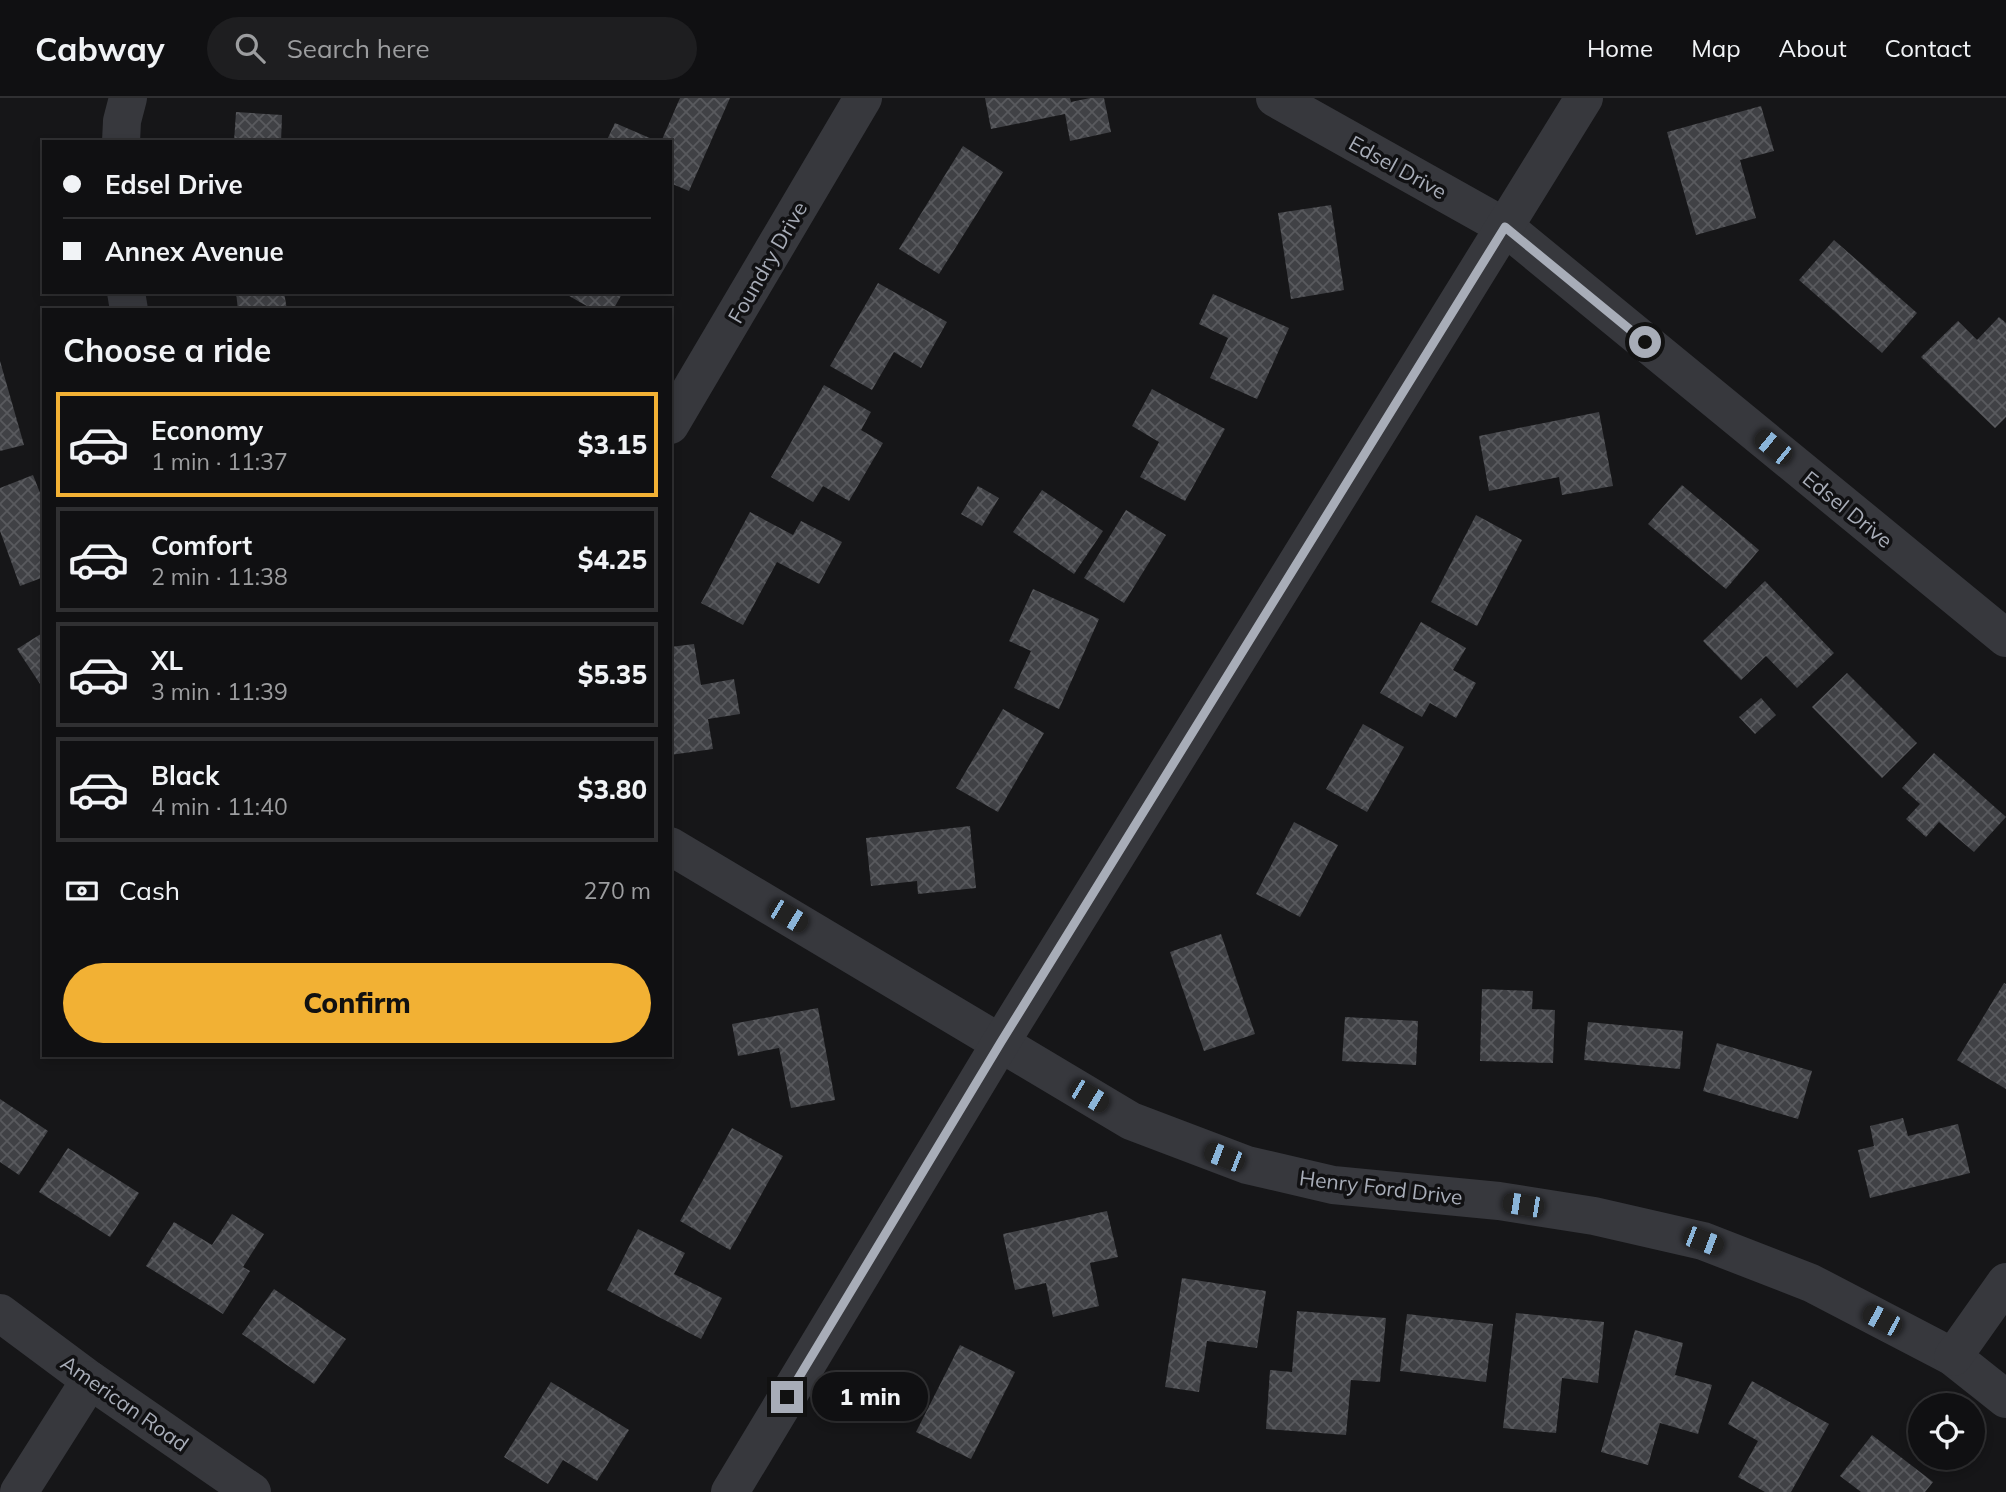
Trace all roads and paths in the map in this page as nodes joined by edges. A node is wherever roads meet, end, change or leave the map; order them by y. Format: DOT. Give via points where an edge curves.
graph roads {
  1 [pos="128,98"];
  2 [pos="863,98"];
  3 [pos="1275,98"];
  4 [pos="1584,98"];
  5 [pos="121,140"];
  6 [pos="1505,227"];
  7 [pos="672,422"];
  8 [pos="2006,638"];
  9 [pos="672,847"];
  10 [pos="1001,1042"];
  11 [pos="2006,1282"];
  12 [pos="0,1313"];
  13 [pos="1953,1357"];
  14 [pos="90,1380"];
  15 [pos="2006,1399"];
  16 [pos="19,1492"];
  17 [pos="251,1492"];
  18 [pos="730,1492"];
  1 -- 5 [label="street"];
  2 -- 7 [label="street, Foundry Drive"];
  3 -- 6 [label="street, Edsel Drive"];
  4 -- 6 [label="street"];
  6 -- 8 [label="street, Edsel Drive"];
  6 -- 10 [label="street"];
  9 -- 10 [label="street, Henry Ford Drive"];
  10 -- 13 [label="street, Henry Ford Drive" via="1131,1121 1247,1166 1333,1185 1499,1201 1594,1216 1703,1241 1811,1283"];
  10 -- 18 [label="street"];
  11 -- 13 [label="street"];
  12 -- 14 [label="street, American Road"];
  13 -- 15 [label="street, Henry Ford Drive"];
  14 -- 16 [label="street"];
  14 -- 17 [label="street, American Road"];
}
